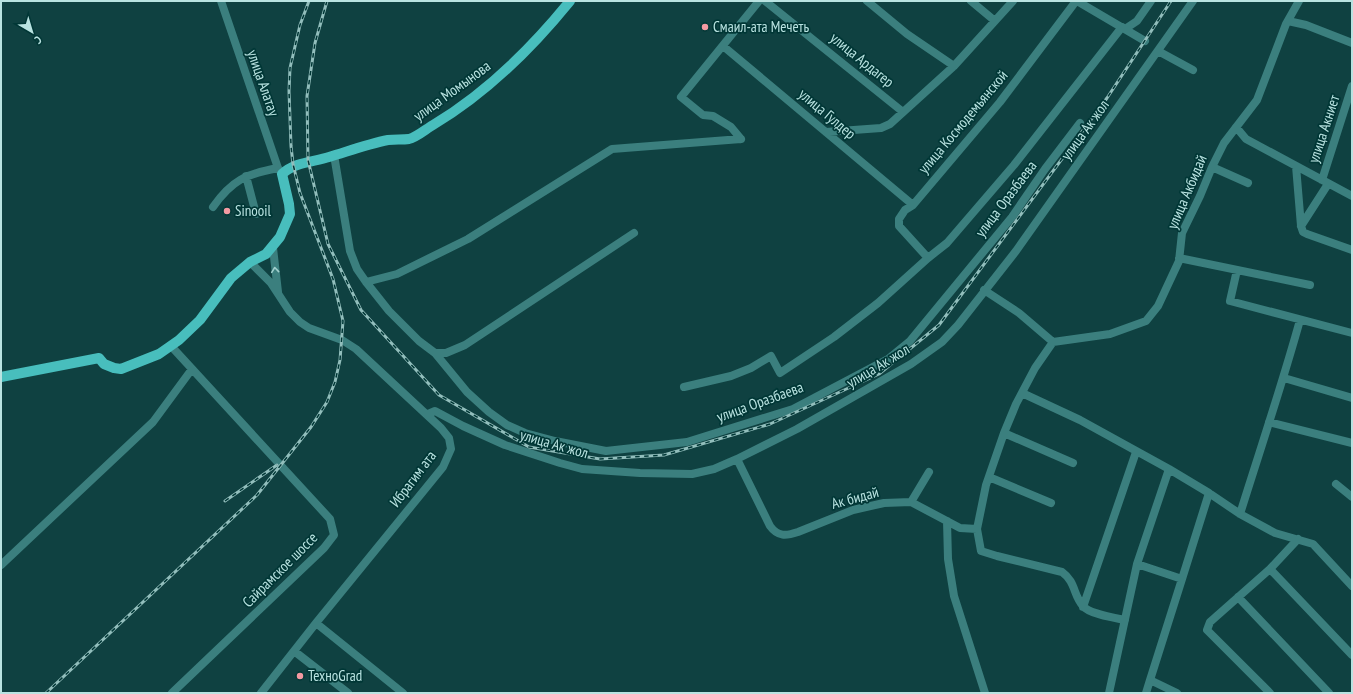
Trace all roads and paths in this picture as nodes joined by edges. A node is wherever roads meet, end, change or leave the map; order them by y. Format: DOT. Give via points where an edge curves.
graph roads {
  1 [pos="221,1"];
  2 [pos="570,1"];
  3 [pos="759,1"];
  4 [pos="765,1"];
  5 [pos="867,1"];
  6 [pos="971,1"];
  7 [pos="1013,1"];
  8 [pos="1076,1"];
  9 [pos="1151,1"];
  10 [pos="1193,1"];
  11 [pos="1299,1"];
  12 [pos="994,21"];
  13 [pos="1288,21"];
  14 [pos="1123,28"];
  15 [pos="1145,41"];
  16 [pos="1352,43"];
  17 [pos="722,46"];
  18 [pos="1158,50"];
  19 [pos="954,66"];
  20 [pos="1194,70"];
  21 [pos="1352,86"];
  22 [pos="903,112"];
  23 [pos="1080,123"];
  24 [pos="1236,127"];
  25 [pos="826,132"];
  26 [pos="334,155"];
  27 [pos="1296,166"];
  28 [pos="1212,167"];
  29 [pos="280,171"];
  30 [pos="246,176"];
  31 [pos="1325,182"];
  32 [pos="1248,183"];
  33 [pos="1352,196"];
  34 [pos="913,205"];
  35 [pos="213,208"];
  36 [pos="256,214"];
  37 [pos="1301,226"];
  38 [pos="634,233"];
  39 [pos="273,248"];
  40 [pos="1352,250"];
  41 [pos="928,258"];
  42 [pos="1179,258"];
  43 [pos="250,262"];
  44 [pos="1237,270"];
  45 [pos="366,282"];
  46 [pos="1310,285"];
  47 [pos="984,290"];
  48 [pos="278,293"];
  49 [pos="1300,320"];
  50 [pos="1352,333"];
  51 [pos="1053,342"];
  52 [pos="171,346"];
  53 [pos="435,353"];
  54 [pos="192,369"];
  55 [pos="1,377"];
  56 [pos="1284,378"];
  57 [pos="684,387"];
  58 [pos="1022,393"];
  59 [pos="1352,398"];
  60 [pos="428,414"];
  61 [pos="1269,422"];
  62 [pos="1004,434"];
  63 [pos="1352,443"];
  64 [pos="1136,452"];
  65 [pos="738,459"];
  66 [pos="1073,462"];
  67 [pos="1169,469"];
  68 [pos="929,472"];
  69 [pos="987,481"];
  70 [pos="1336,484"];
  71 [pos="1209,493"];
  72 [pos="1352,497"];
  73 [pos="910,502"];
  74 [pos="1050,503"];
  75 [pos="1240,514"];
  76 [pos="947,521"];
  77 [pos="976,529"];
  78 [pos="1298,539"];
  79 [pos="1137,564"];
  80 [pos="1,566"];
  81 [pos="1270,569"];
  82 [pos="1182,579"];
  83 [pos="1352,586"];
  84 [pos="1238,597"];
  85 [pos="1083,607"];
  86 [pos="1125,620"];
  87 [pos="316,623"];
  88 [pos="294,651"];
  89 [pos="1352,655"];
  90 [pos="1150,680"];
  91 [pos="172,693"];
  92 [pos="261,693"];
  93 [pos="348,693"];
  94 [pos="403,693"];
  95 [pos="986,693"];
  96 [pos="1109,693"];
  97 [pos="1146,693"];
  98 [pos="1177,693"];
  99 [pos="1270,693"];
  100 [pos="1328,693"];
  1 -- 29 [label="street, улица Алатау"];
  2 -- 26 [label="main road, улица Момынова" via="497,79 449,115 410,139 389,140"];
  3 -- 17 [label="street"];
  4 -- 22 [label="street, улица Ардагер"];
  5 -- 19 [label="street" via="907,34"];
  6 -- 12 [label="street"];
  7 -- 12 [label="street"];
  8 -- 14 [label="street"];
  8 -- 34 [label="street, улица Космодемьянской" via="1000,102"];
  9 -- 14 [label="street, улица Оразбаева" via="1137,21"];
  10 -- 18 [label="street, улица Ак жол"];
  11 -- 13 [label="street, улица Акбидай"];
  12 -- 19 [label="street"];
  13 -- 16 [label="street" via="1306,25"];
  13 -- 24 [label="street, улица Акбидай" via="1257,100"];
  14 -- 15 [label="street"];
  14 -- 41 [label="street, улица Оразбаева" via="1014,165 946,243"];
  17 -- 25 [label="street, улица Гулдер"];
  17 -- 45 [label="street" via="681,98 703,115 714,116 731,127 741,139 612,149 468,239 397,274"];
  18 -- 20 [label="street"];
  18 -- 47 [label="street, улица Ак жол" via="1016,252"];
  19 -- 22 [label="street"];
  21 -- 31 [label="street, улица Акниет"];
  22 -- 25 [label="street" via="890,124 881,128"];
  23 -- 53 [label="street, улица Оразбаева" via="1012,217 910,341 888,359 793,409 687,442 606,451 554,442 507,425 467,392"];
  24 -- 27 [label="street" via="1246,139"];
  24 -- 28 [label="street, улица Акбидай" via="1224,143"];
  25 -- 34 [label="street, улица Гулдер"];
  26 -- 29 [label="main road, улица Момынова" via="293,165"];
  26 -- 45 [label="street, улица Оразбаева" via="350,251 357,269"];
  27 -- 31 [label="street"];
  27 -- 37 [label="street"];
  28 -- 32 [label="street"];
  28 -- 42 [label="street, улица Акбидай" via="1182,233"];
  29 -- 30 [label="street"];
  29 -- 39 [label="main road" via="290,214"];
  30 -- 35 [label="street" via="232,185"];
  30 -- 36 [label="street"];
  31 -- 33 [label="street"];
  31 -- 37 [label="street, улица Акниет"];
  34 -- 41 [label="street, улица Космодемьянской" via="898,218 900,226"];
  37 -- 40 [label="street" via="1307,234"];
  38 -- 53 [label="street" via="465,345 446,353"];
  39 -- 43 [label="main road"];
  48 -- 39 [label="street, one-way"];
  41 -- 57 [label="street, улица Оразбаева" via="878,303 834,337 780,373 771,356 751,368 730,376"];
  42 -- 44 [label="street"];
  42 -- 51 [label="street, улица Акбидай" via="1158,306 1146,321 1110,334"];
  43 -- 48 [label="street, Ибрагим ата"];
  43 -- 52 [label="main road" via="231,278 200,320"];
  44 -- 46 [label="street"];
  44 -- 49 [label="street" via="1230,302"];
  45 -- 53 [label="street, улица Оразбаева" via="389,311"];
  47 -- 51 [label="street" via="1019,313"];
  47 -- 65 [label="street, улица Ак жол" via="942,342 911,364 797,429"];
  48 -- 60 [label="street, Ибрагим ата" via="300,322 356,348"];
  49 -- 50 [label="street"];
  49 -- 56 [label="street"];
  51 -- 58 [label="street"];
  52 -- 54 [label="street, Сайрамское шоссе"];
  52 -- 55 [label="main road" via="159,354 121,369 104,364 99,358"];
  54 -- 80 [label="street" via="153,422"];
  54 -- 91 [label="street, Сайрамское шоссе" via="330,519 334,535 324,548"];
  56 -- 59 [label="street"];
  56 -- 61 [label="street"];
  58 -- 62 [label="street"];
  58 -- 64 [label="street" via="1080,420"];
  60 -- 65 [label="street, улица Ак жол" via="435,411 505,444 582,469 692,474 714,469"];
  60 -- 87 [label="street, Ибрагим ата" via="448,438 451,449 443,468"];
  61 -- 63 [label="street"];
  61 -- 75 [label="street"];
  62 -- 66 [label="street"];
  62 -- 69 [label="street"];
  64 -- 67 [label="street"];
  64 -- 85 [label="street"];
  65 -- 73 [label="street, Ак бидай" via="770,526 774,532 781,534 794,534 853,510 884,503"];
  67 -- 71 [label="street"];
  67 -- 79 [label="street"];
  68 -- 73 [label="street"];
  69 -- 74 [label="street"];
  69 -- 77 [label="street"];
  70 -- 72 [label="street"];
  71 -- 75 [label="street"];
  71 -- 82 [label="street"];
  73 -- 76 [label="street, Ак бидай"];
  75 -- 78 [label="street" via="1275,533"];
  76 -- 77 [label="street, Ак бидай" via="960,528"];
  76 -- 95 [label="street" via="948,559 954,596"];
  77 -- 85 [label="street" via="979,547 984,553 1062,572 1072,583"];
  78 -- 81 [label="street"];
  78 -- 83 [label="street" via="1312,544"];
  79 -- 82 [label="street"];
  79 -- 86 [label="street"];
  81 -- 84 [label="street"];
  81 -- 89 [label="street"];
  82 -- 90 [label="street"];
  84 -- 99 [label="street" via="1210,622 1207,630"];
  84 -- 100 [label="street"];
  85 -- 86 [label="street" via="1089,611"];
  86 -- 96 [label="street"];
  87 -- 88 [label="street, Ибрагим ата"];
  87 -- 94 [label="street"];
  88 -- 92 [label="street, Ибрагим ата"];
  88 -- 93 [label="street"];
  90 -- 97 [label="street"];
  90 -- 98 [label="street"];
}
